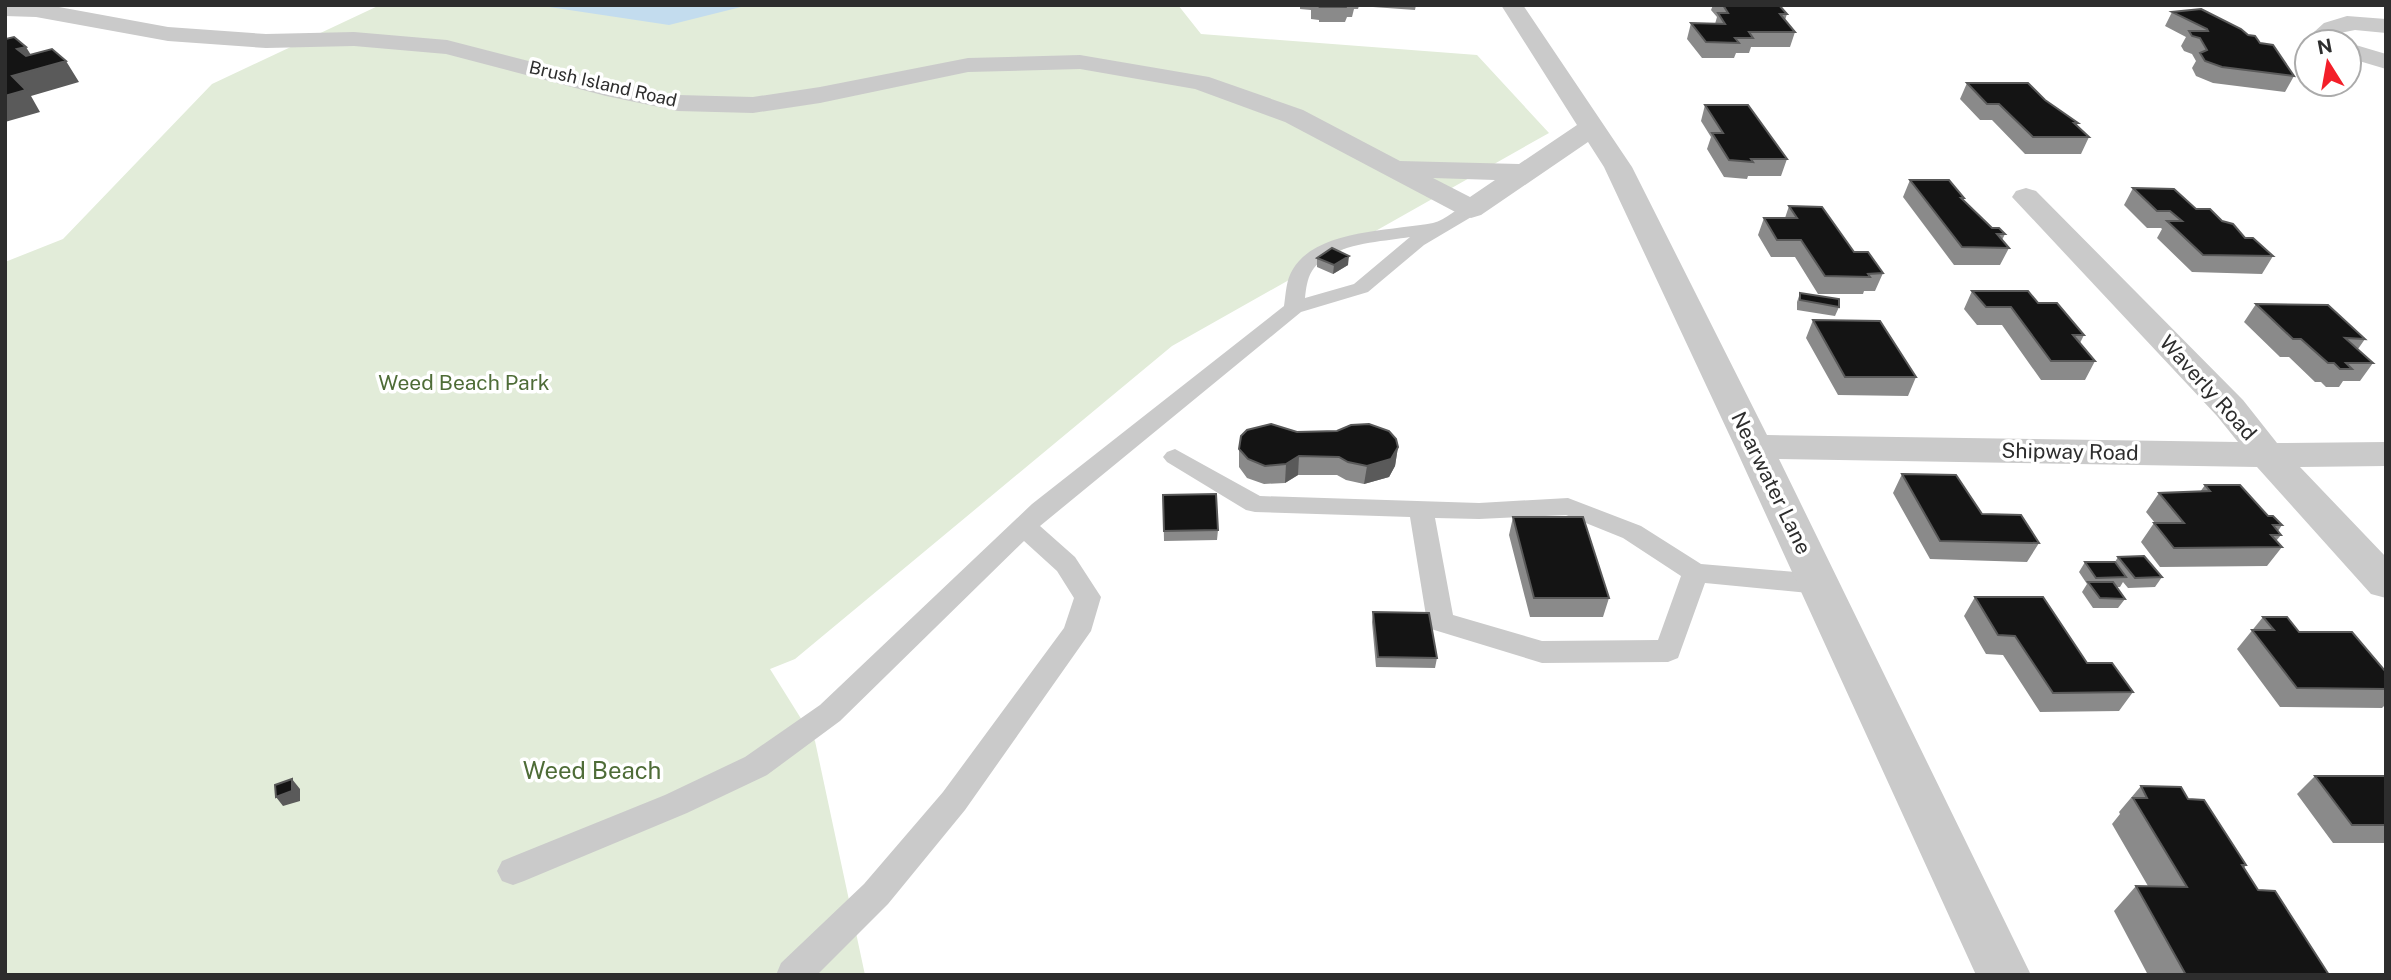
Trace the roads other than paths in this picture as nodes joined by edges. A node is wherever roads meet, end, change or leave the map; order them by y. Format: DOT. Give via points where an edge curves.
graph roads {
  1 [pos="1512,5"];
  2 [pos="5,9"];
  3 [pos="2386,26"];
  4 [pos="2330,28"];
  5 [pos="2363,55"];
  6 [pos="2386,62"];
  7 [pos="1593,127"];
  8 [pos="1392,167"];
  9 [pos="1524,173"];
  10 [pos="2026,197"];
  11 [pos="1471,209"];
  12 [pos="1440,226"];
  13 [pos="1294,308"];
  14 [pos="1754,447"];
  15 [pos="2386,454"];
  16 [pos="2267,455"];
  17 [pos="1175,457"];
  18 [pos="1421,510"];
  19 [pos="1024,526"];
  20 [pos="1695,573"];
  21 [pos="2386,583"];
  22 [pos="1819,584"];
  23 [pos="513,871"];
  24 [pos="793,975"];
  25 [pos="2004,975"];
  1 -- 7 [label="street, Nearwater Lane"];
  2 -- 8 [label="street, Brush Island Road" via="36,10 168,34 266,41 354,38 447,47 678,103 753,105 968,65 1080,62 1200,82 1294,116"];
  3 -- 4 [label="street" via="2346,23"];
  5 -- 6 [label="street"];
  7 -- 9 [label="street"];
  7 -- 14 [label="street, Nearwater Lane" via="1618,167"];
  8 -- 9 [label="street, Brush Island Road"];
  8 -- 11 [label="street, Brush Island Road"];
  9 -- 11 [label="street"];
  10 -- 16 [label="street, Waverly Road" via="2230,408"];
  11 -- 12 [label="lane"];
  12 -- 13 [label="lane" via="1361,288"];
  12 -- 13 [label="lane" via="1344,243 1322,252 1306,264 1297,282"];
  13 -- 19 [label="lane"];
  14 -- 16 [label="street, Shipway Road"];
  14 -- 22 [label="street, Nearwater Lane"];
  15 -- 16 [label="street, Shipway Road"];
  16 -- 21 [label="street, Waverly Road"];
  17 -- 18 [label="lane" via="1255,504"];
  18 -- 20 [label="lane" via="1568,506 1632,532"];
  18 -- 20 [label="lane" via="1441,622 1542,652 1668,651"];
  19 -- 23 [label="lane" via="830,713 756,766"];
  19 -- 24 [label="lane" via="1066,564 1088,597 1077,631 954,801 876,894"];
  20 -- 22 [label="lane"];
  22 -- 25 [label="street, Nearwater Lane"];
}
